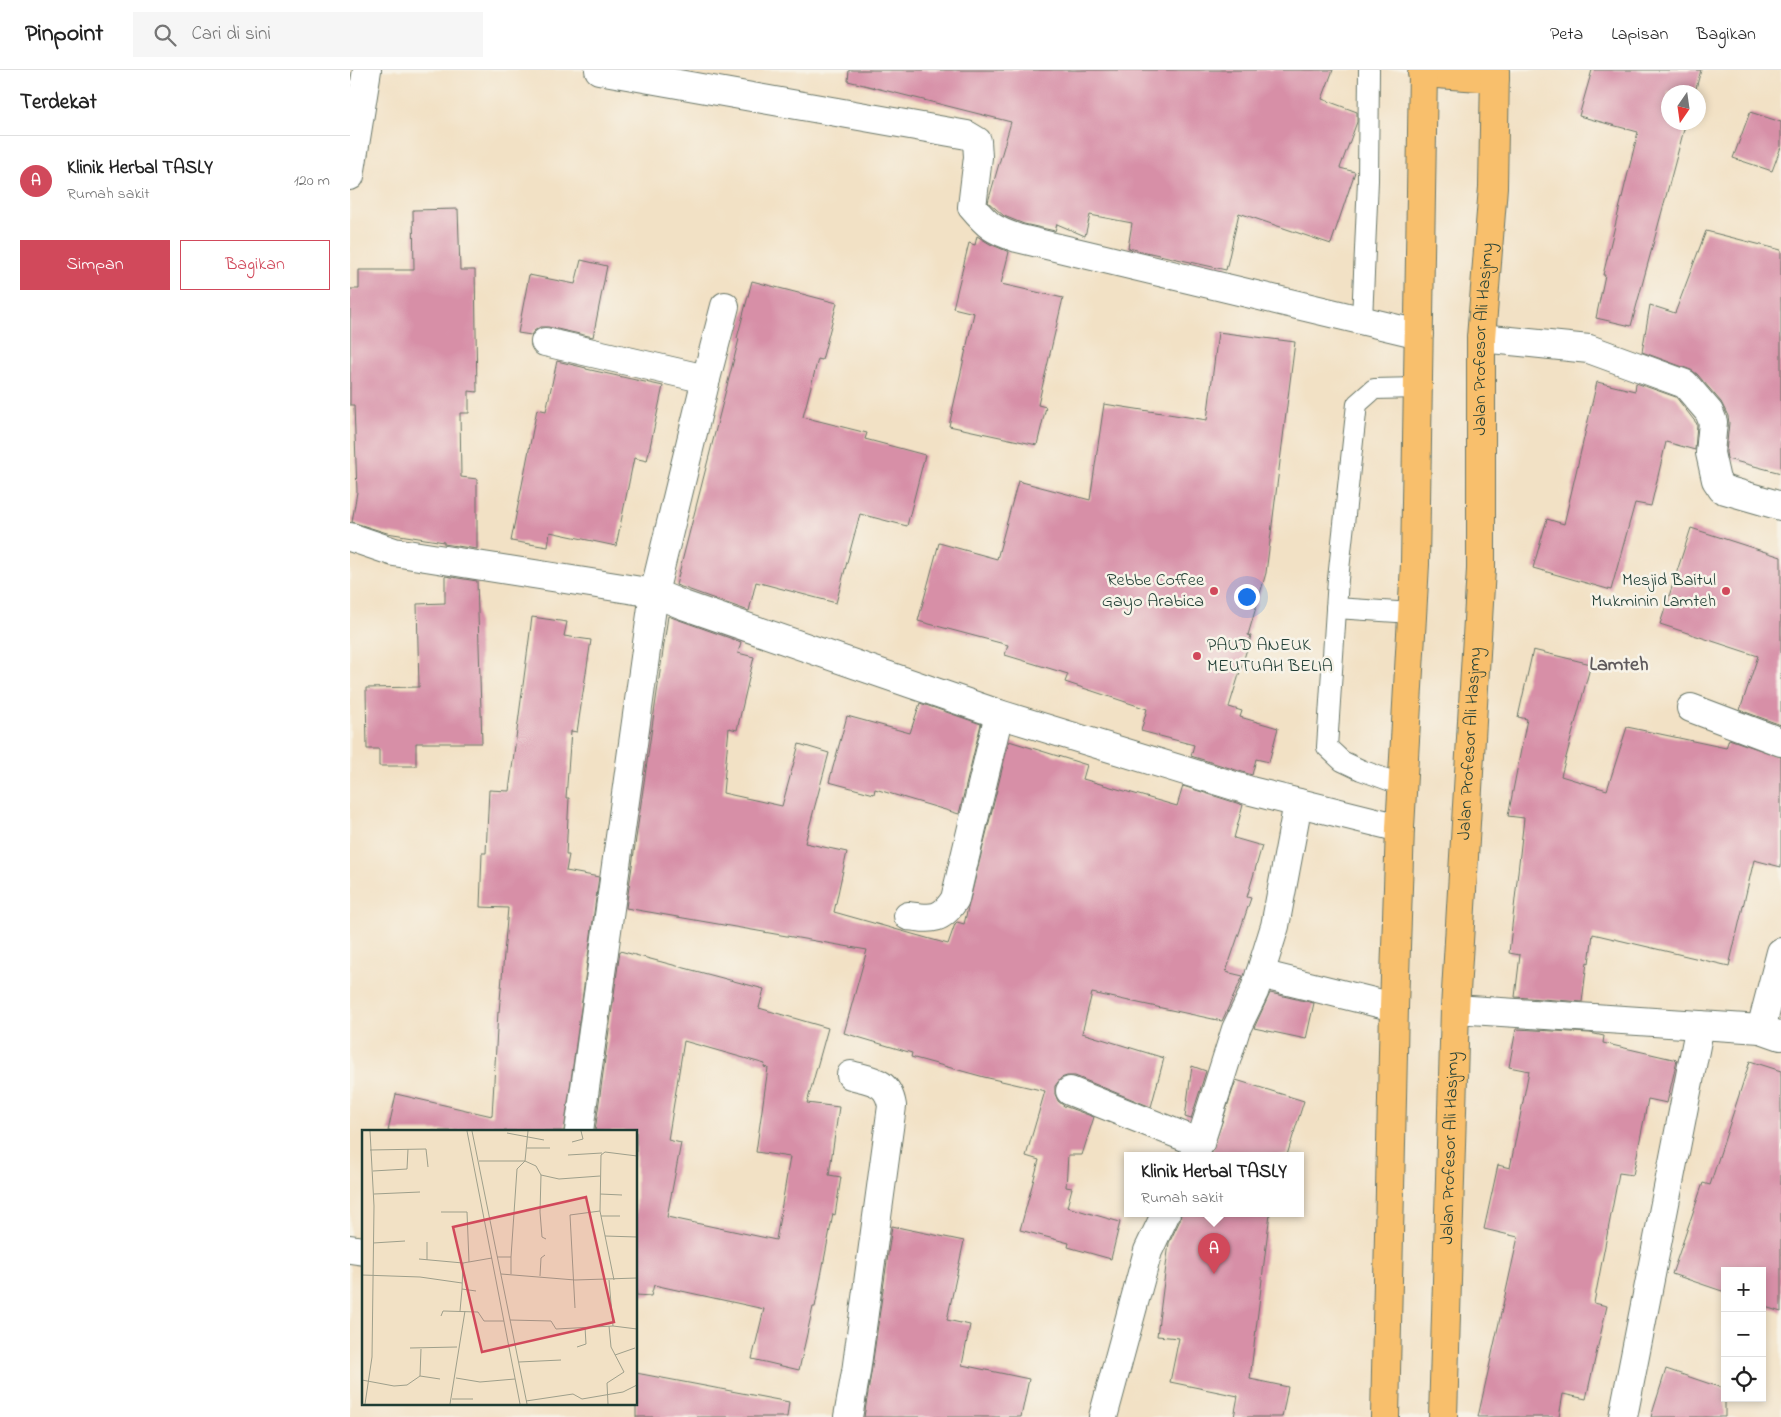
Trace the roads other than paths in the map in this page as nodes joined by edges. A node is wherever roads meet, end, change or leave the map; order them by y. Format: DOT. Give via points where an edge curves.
graph roads {
  1 [pos="367,70"];
  2 [pos="599,70"];
  3 [pos="1370,70"];
  4 [pos="1422,71"];
  5 [pos="1495,74"];
  6 [pos="662,76"];
  7 [pos="350,176"];
  8 [pos="725,306"];
  9 [pos="1362,320"];
  10 [pos="1419,334"];
  11 [pos="1481,338"];
  12 [pos="545,342"];
  13 [pos="706,378"];
  14 [pos="1418,388"];
  15 [pos="1781,506"];
  16 [pos="350,537"];
  17 [pos="654,593"];
  18 [pos="1336,608"];
  19 [pos="1412,613"];
  20 [pos="1691,708"];
  21 [pos="999,714"];
  22 [pos="1781,742"];
  23 [pos="1402,785"];
  24 [pos="1298,803"];
  25 [pos="1400,828"];
  26 [pos="908,916"];
  27 [pos="1781,952"];
  28 [pos="1260,974"];
  29 [pos="1394,1007"];
  30 [pos="1455,1009"];
  31 [pos="1700,1025"];
  32 [pos="1771,1032"];
  33 [pos="852,1076"];
  34 [pos="1070,1090"];
  35 [pos="579,1130"];
  36 [pos="1197,1149"];
  37 [pos="1164,1217"];
  38 [pos="848,1417"];
  39 [pos="1103,1417"];
  40 [pos="1385,1417"];
  41 [pos="1443,1417"];
  42 [pos="1623,1417"];
  1 -- 7 [label="street"];
  2 -- 6 [label="street"];
  3 -- 9 [label="lane"];
  4 -- 5 [label="main road"];
  4 -- 10 [label="main road"];
  5 -- 11 [label="main road, Jalan Profesor Ali Hasjmy" via="1493,187"];
  6 -- 9 [label="street" via="967,135 977,141 972,207 995,230 1017,238"];
  8 -- 13 [label="street"];
  9 -- 10 [label="street"];
  10 -- 14 [label="main road"];
  11 -- 15 [label="street" via="1588,349 1686,384 1709,412 1713,422 1710,452 1716,480 1722,489"];
  11 -- 30 [label="main road, Jalan Profesor Ali Hasjmy" via="1481,569"];
  12 -- 13 [label="street"];
  13 -- 17 [label="street"];
  14 -- 18 [label="lane" via="1374,389 1357,404"];
  14 -- 19 [label="main road"];
  16 -- 17 [label="street" via="394,552"];
  17 -- 21 [label="street"];
  17 -- 35 [label="street"];
  18 -- 19 [label="lane"];
  18 -- 23 [label="lane" via="1327,747 1342,762"];
  19 -- 23 [label="main road"];
  20 -- 22 [label="street"];
  21 -- 24 [label="street"];
  21 -- 26 [label="street" via="955,899 939,917"];
  23 -- 25 [label="main road"];
  24 -- 25 [label="street"];
  24 -- 28 [label="street" via="1276,926"];
  25 -- 29 [label="main road"];
  27 -- 32 [label="street"];
  28 -- 29 [label="street"];
  28 -- 36 [label="street" via="1236,1029"];
  29 -- 40 [label="main road"];
  30 -- 31 [label="street"];
  30 -- 41 [label="main road, Jalan Profesor Ali Hasjmy"];
  31 -- 32 [label="street"];
  31 -- 42 [label="street"];
  33 -- 38 [label="street" via="878,1082 884,1087 892,1106"];
  34 -- 36 [label="street"];
  37 -- 39 [label="street" via="1148,1251"];
}
